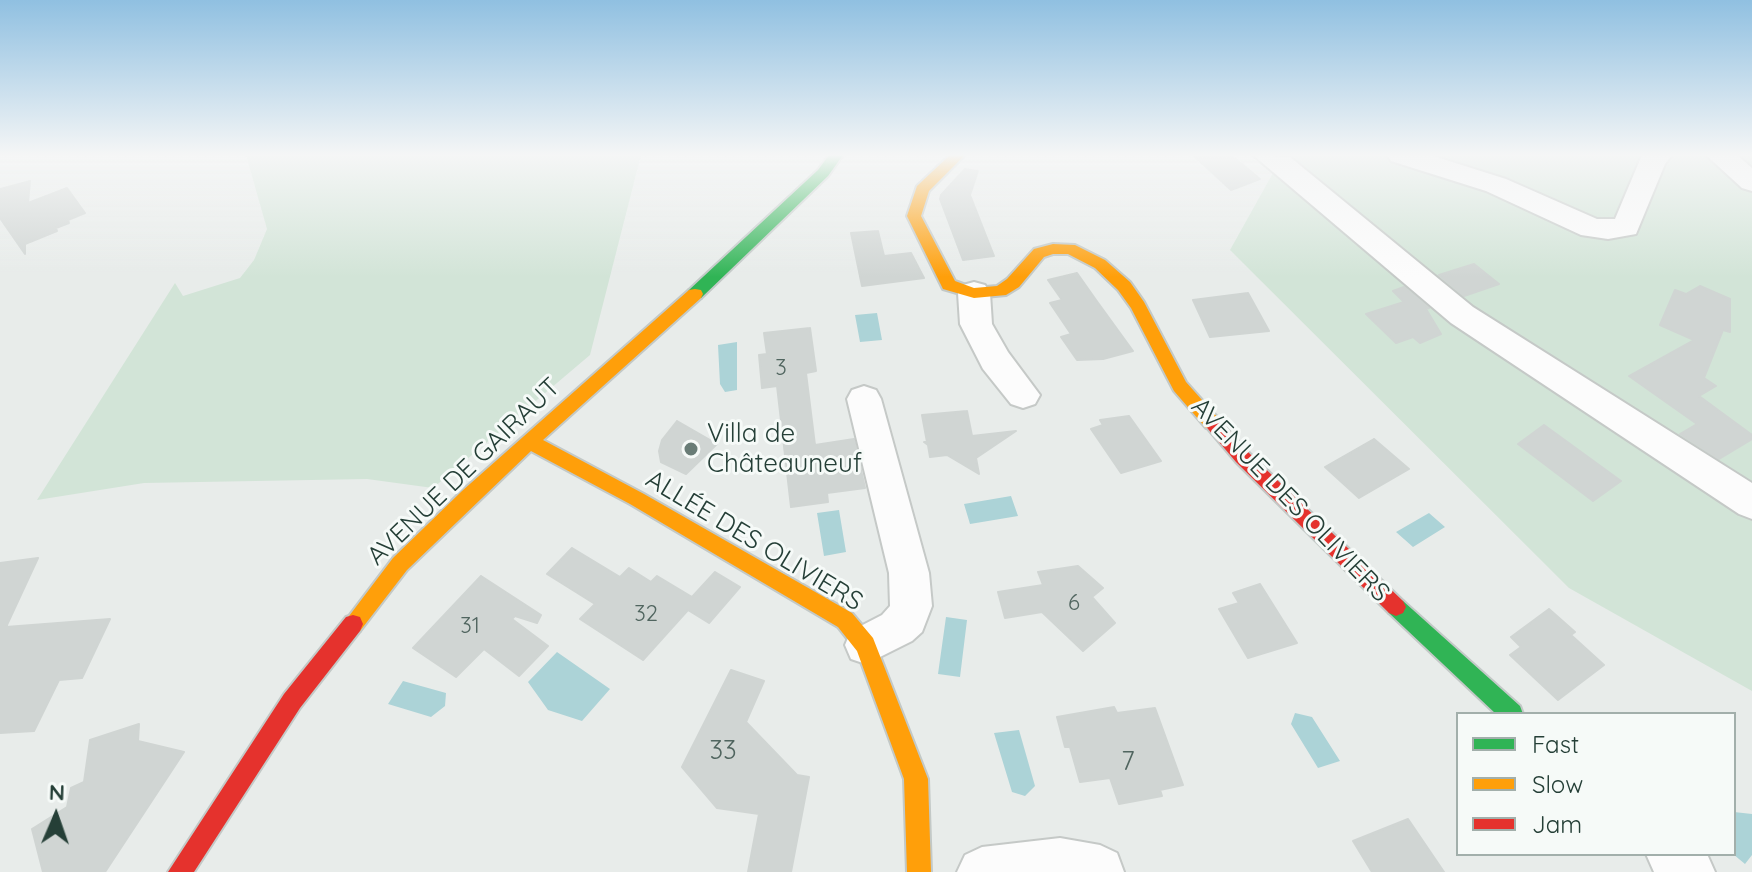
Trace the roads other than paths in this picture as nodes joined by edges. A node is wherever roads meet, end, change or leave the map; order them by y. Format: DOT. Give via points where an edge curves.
graph roads {
  1 [pos="799,196"];
  2 [pos="920,196"];
  3 [pos="1320,196"];
  4 [pos="1520,196"];
  5 [pos="1638,196"];
  6 [pos="974,293"];
  7 [pos="1023,395"];
  8 [pos="864,399"];
  9 [pos="530,442"];
  10 [pos="1752,503"];
  11 [pos="866,645"];
  12 [pos="1510,712"];
  13 [pos="1672,856"];
  14 [pos="1100,870"];
  15 [pos="180,872"];
  16 [pos="919,872"];
  17 [pos="982,872"];
  18 [pos="1690,872"];
  1 -- 9 [label="street, AVENUE DE GAIRAUT"];
  2 -- 6 [label="street" via="914,216 949,285"];
  3 -- 10 [label="street" via="1462,315"];
  4 -- 5 [label="street" via="1592,228 1608,229 1626,227"];
  6 -- 7 [label="street" via="976,324 995,360"];
  6 -- 12 [label="street, AVENUE DES OLIVIERS" via="1000,291 1039,253 1053,249 1070,249 1100,264 1138,306 1180,386 1242,457"];
  8 -- 11 [label="street" via="909,573 911,606 897,628"];
  9 -- 11 [label="street, ALLÉE DES OLIVIERS" via="845,620"];
  9 -- 15 [label="street, AVENUE DE GAIRAUT" via="400,564 292,701"];
  11 -- 16 [label="street, ALLÉE DES OLIVIERS" via="916,779"];
  13 -- 18 [label="street"];
  14 -- 17 [label="street" via="1060,862"];
}
